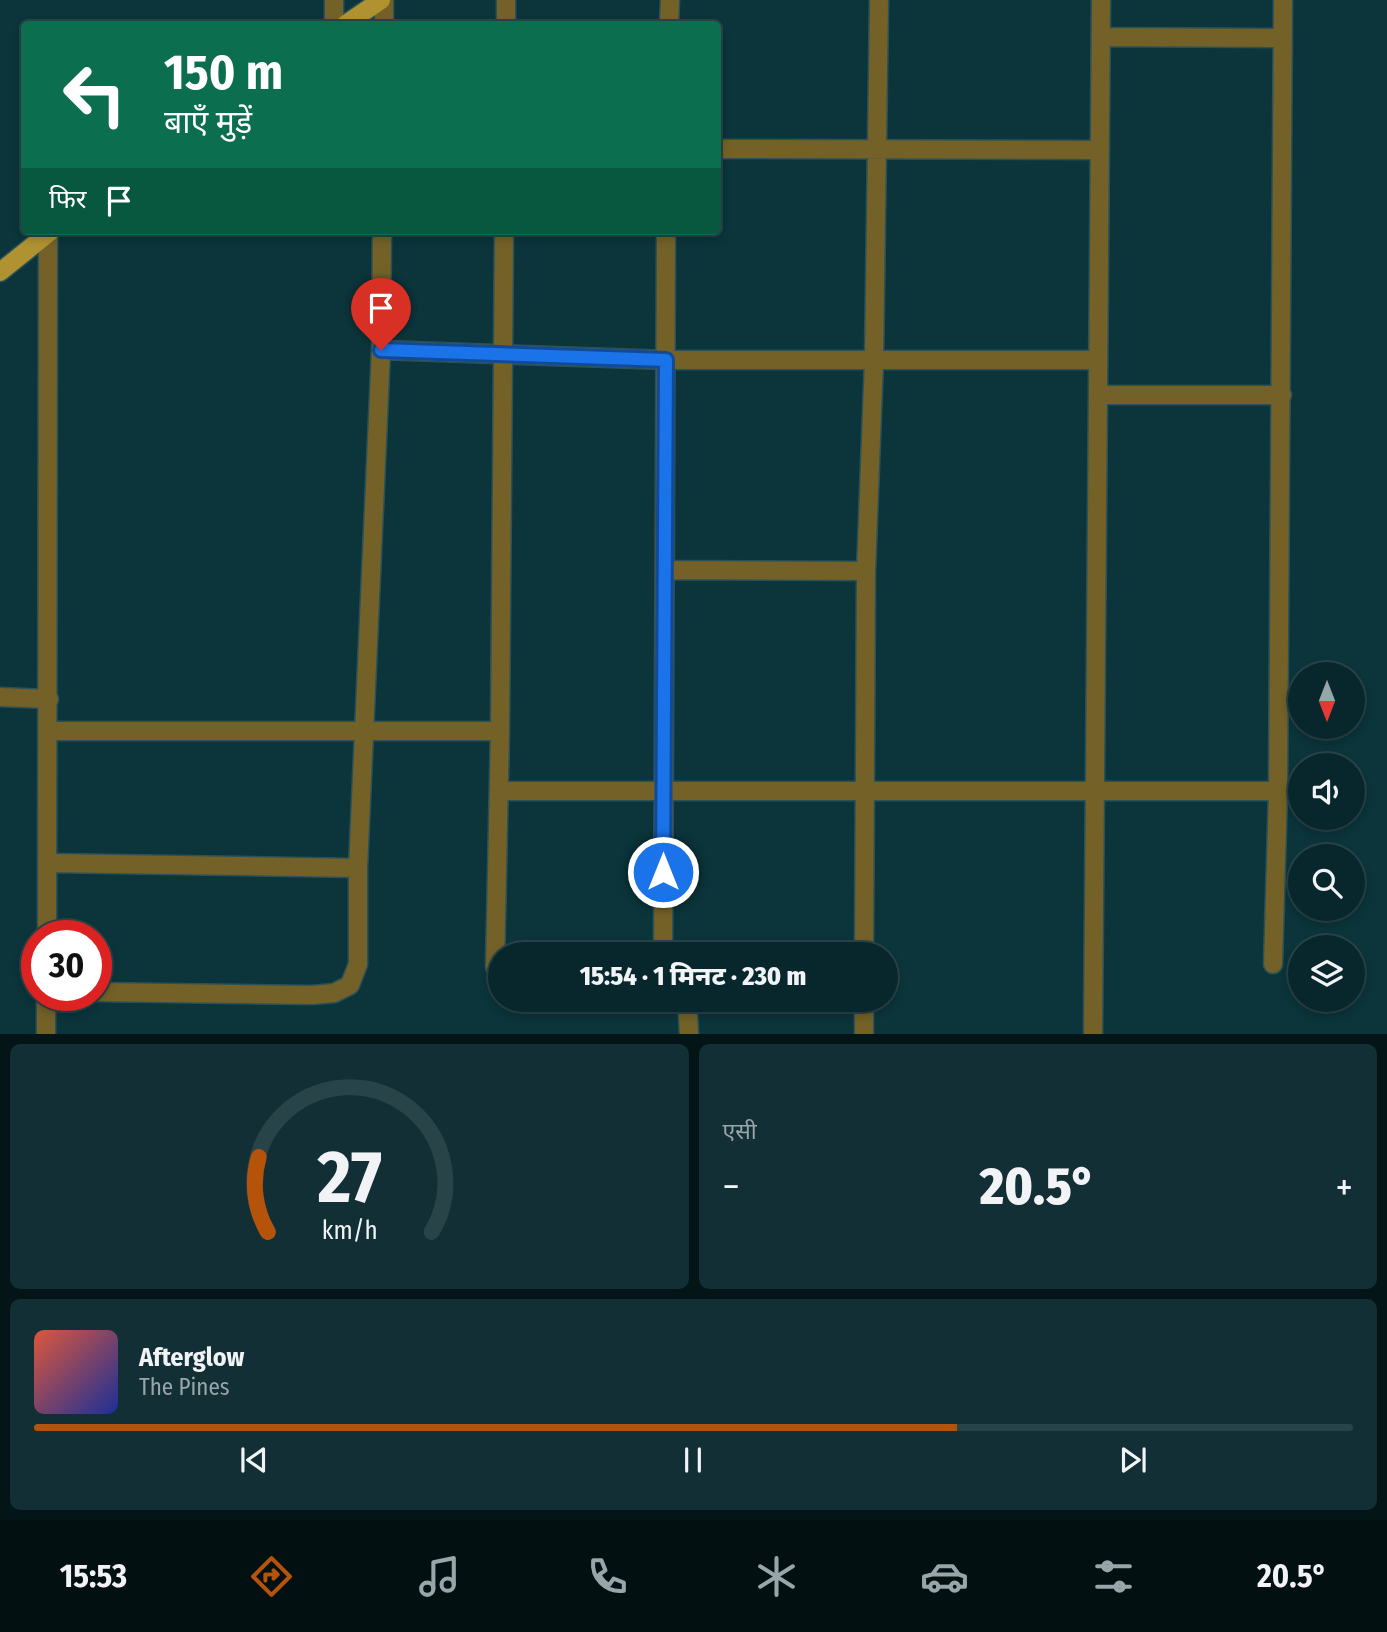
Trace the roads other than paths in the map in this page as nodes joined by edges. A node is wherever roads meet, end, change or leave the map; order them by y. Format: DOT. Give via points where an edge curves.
graph roads {
  1 [pos="334,0"];
  2 [pos="383,0"];
  3 [pos="506,0"];
  4 [pos="670,0"];
  5 [pos="879,0"];
  6 [pos="1101,0"];
  7 [pos="1283,0"];
  8 [pos="334,21"];
  9 [pos="351,21"];
  10 [pos="384,21"];
  11 [pos="506,21"];
  12 [pos="669,21"];
  13 [pos="1101,37"];
  14 [pos="1282,38"];
  15 [pos="721,149"];
  16 [pos="876,149"];
  17 [pos="1100,150"];
  18 [pos="46,235"];
  19 [pos="50,235"];
  20 [pos="382,235"];
  21 [pos="504,235"];
  22 [pos="666,235"];
  23 [pos="0,272"];
  24 [pos="381,350"];
  25 [pos="503,354"];
  26 [pos="666,360"];
  27 [pos="874,360"];
  28 [pos="1098,360"];
  29 [pos="1098,395"];
  30 [pos="1282,396"];
  31 [pos="665,570"];
  32 [pos="866,571"];
  33 [pos="0,697"];
  34 [pos="48,699"];
  35 [pos="48,731"];
  36 [pos="363,731"];
  37 [pos="500,731"];
  38 [pos="499,791"];
  39 [pos="663,791"];
  40 [pos="865,791"];
  41 [pos="1095,791"];
  42 [pos="1278,791"];
  43 [pos="48,863"];
  44 [pos="358,868"];
  45 [pos="47,920"];
  46 [pos="496,942"];
  47 [pos="663,942"];
  48 [pos="864,942"];
  49 [pos="1273,964"];
  50 [pos="112,992"];
  51 [pos="46,1011"];
  52 [pos="688,1012"];
  53 [pos="864,1012"];
  54 [pos="46,1034"];
  55 [pos="689,1034"];
  56 [pos="864,1034"];
  57 [pos="1093,1034"];
  1 -- 8 [label="street"];
  2 -- 9 [label="main road"];
  2 -- 10 [label="street"];
  3 -- 11 [label="street"];
  4 -- 12 [label="street"];
  5 -- 16 [label="street"];
  6 -- 13 [label="street"];
  7 -- 14 [label="street"];
  13 -- 14 [label="street"];
  13 -- 17 [label="street"];
  14 -- 30 [label="street"];
  15 -- 16 [label="street"];
  16 -- 17 [label="street"];
  16 -- 27 [label="street"];
  17 -- 28 [label="street"];
  18 -- 23 [label="main road"];
  19 -- 34 [label="street"];
  20 -- 24 [label="street"];
  21 -- 25 [label="street"];
  22 -- 26 [label="street"];
  24 -- 25 [label="street"];
  24 -- 36 [label="street"];
  25 -- 26 [label="street"];
  25 -- 37 [label="street"];
  26 -- 27 [label="street"];
  26 -- 31 [label="street"];
  27 -- 28 [label="street"];
  27 -- 32 [label="street"];
  28 -- 29 [label="street"];
  29 -- 30 [label="street"];
  29 -- 41 [label="street"];
  30 -- 42 [label="street"];
  31 -- 32 [label="street"];
  31 -- 39 [label="street"];
  32 -- 40 [label="street"];
  33 -- 34 [label="street"];
  34 -- 35 [label="street"];
  35 -- 36 [label="street"];
  35 -- 43 [label="street"];
  36 -- 37 [label="street"];
  36 -- 44 [label="street"];
  37 -- 38 [label="street"];
  38 -- 39 [label="street"];
  38 -- 46 [label="street"];
  39 -- 40 [label="street"];
  39 -- 47 [label="street"];
  40 -- 41 [label="street"];
  40 -- 48 [label="street"];
  41 -- 42 [label="street"];
  41 -- 57 [label="street"];
  42 -- 49 [label="street"];
  43 -- 44 [label="street"];
  43 -- 45 [label="street"];
  44 -- 50 [label="street" via="358,964 350,985 334,993 312,995"];
  51 -- 54 [label="street"];
  52 -- 55 [label="street"];
  53 -- 56 [label="street"];
}
